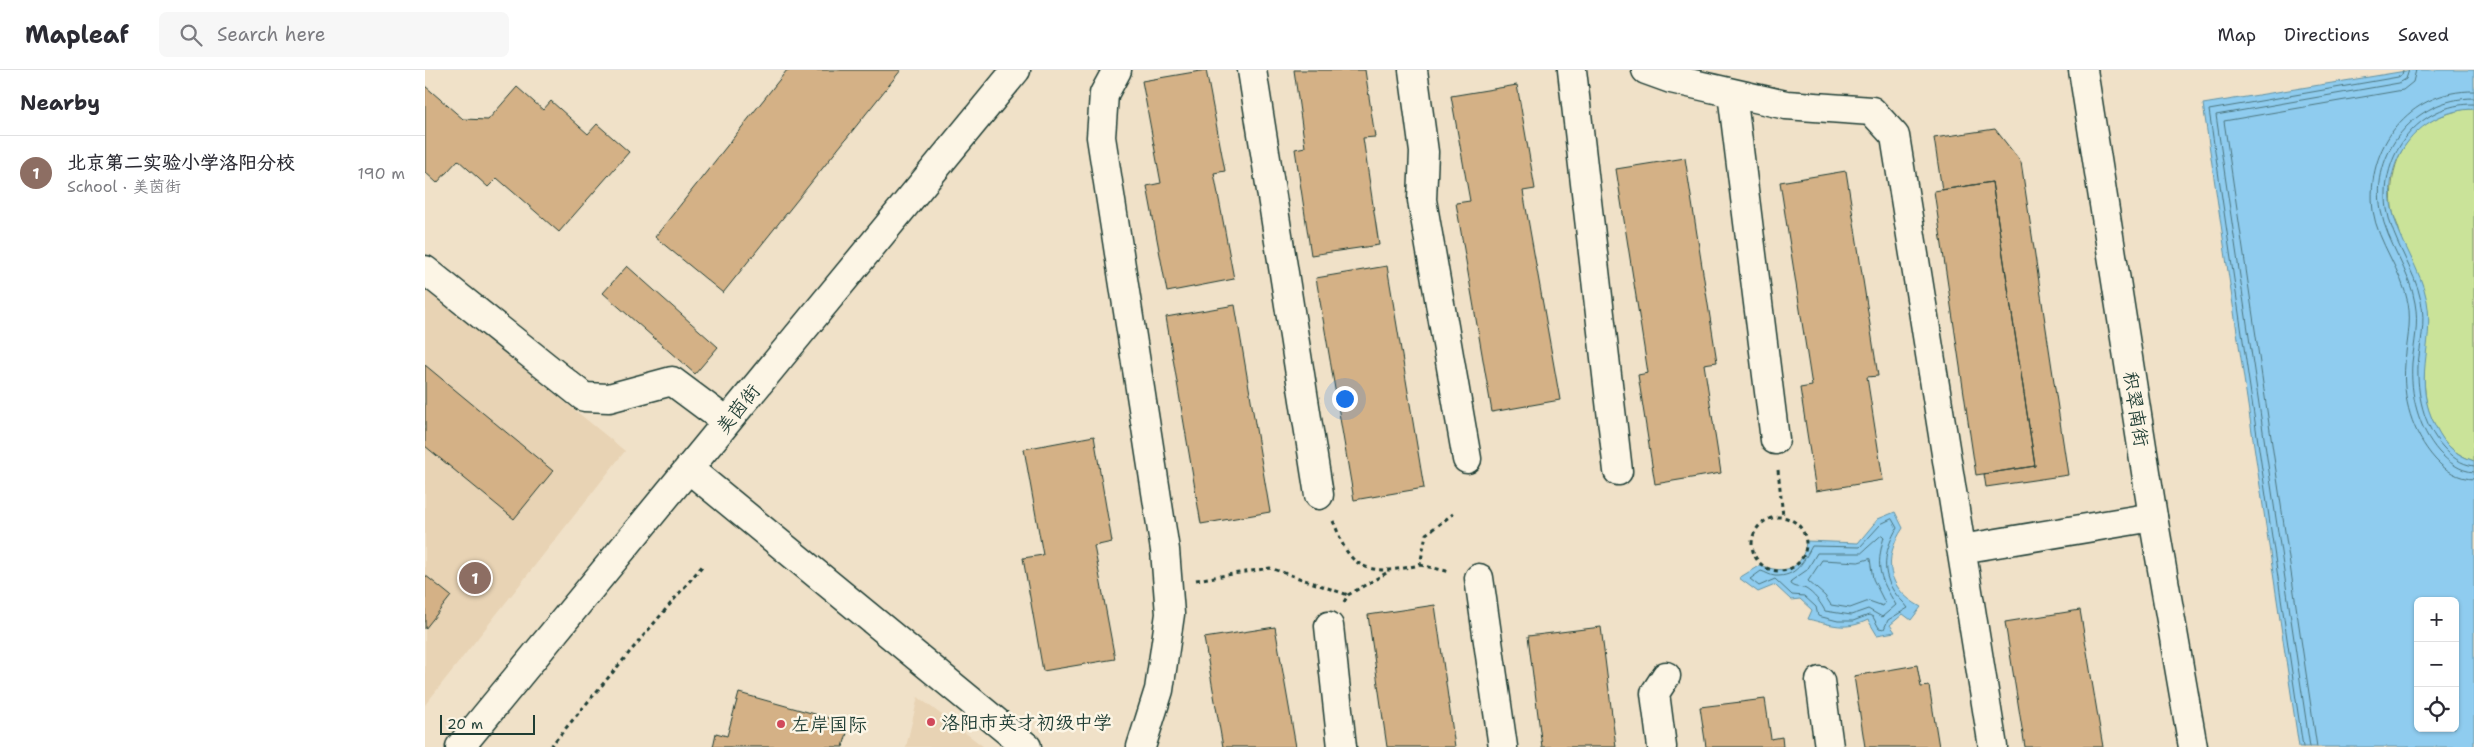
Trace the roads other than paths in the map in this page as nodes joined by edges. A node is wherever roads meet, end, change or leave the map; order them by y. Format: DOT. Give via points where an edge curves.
graph roads {
  1 [pos="1016,70"];
  2 [pos="1117,70"];
  3 [pos="1252,70"];
  4 [pos="1413,70"];
  5 [pos="1572,70"];
  6 [pos="1646,70"];
  7 [pos="2083,70"];
  8 [pos="1732,93"];
  9 [pos="425,270"];
  10 [pos="727,422"];
  11 [pos="1775,440"];
  12 [pos="1467,459"];
  13 [pos="689,469"];
  14 [pos="1618,471"];
  15 [pos="1319,495"];
  16 [pos="2153,518"];
  17 [pos="1961,549"];
  18 [pos="1479,578"];
  19 [pos="1329,626"];
  20 [pos="1666,676"];
  21 [pos="1820,681"];
  22 [pos="460,747"];
  23 [pos="1027,747"];
  24 [pos="1141,747"];
  25 [pos="1342,747"];
  26 [pos="1503,747"];
  27 [pos="1662,747"];
  28 [pos="1829,747"];
  29 [pos="1993,747"];
  30 [pos="2193,747"];
  1 -- 10 [label="street, 美茵街"];
  2 -- 24 [label="street" via="1104,94 1101,137 1165,550 1169,614 1159,690"];
  3 -- 15 [label="street"];
  4 -- 12 [label="street" via="1424,152 1422,200"];
  5 -- 14 [label="street"];
  6 -- 8 [label="street"];
  7 -- 16 [label="street, 积翠南街"];
  8 -- 11 [label="street"];
  8 -- 17 [label="street" via="1786,105 1872,111 1895,136"];
  9 -- 10 [label="street" via="584,397 609,398 672,381"];
  10 -- 13 [label="street, 美茵街"];
  13 -- 22 [label="street, 美茵街"];
  13 -- 23 [label="street"];
  16 -- 17 [label="street"];
  16 -- 30 [label="street, 积翠南街"];
  17 -- 29 [label="street"];
  18 -- 26 [label="street"];
  19 -- 25 [label="street"];
  20 -- 27 [label="street" via="1655,693"];
  21 -- 28 [label="street"];
}
